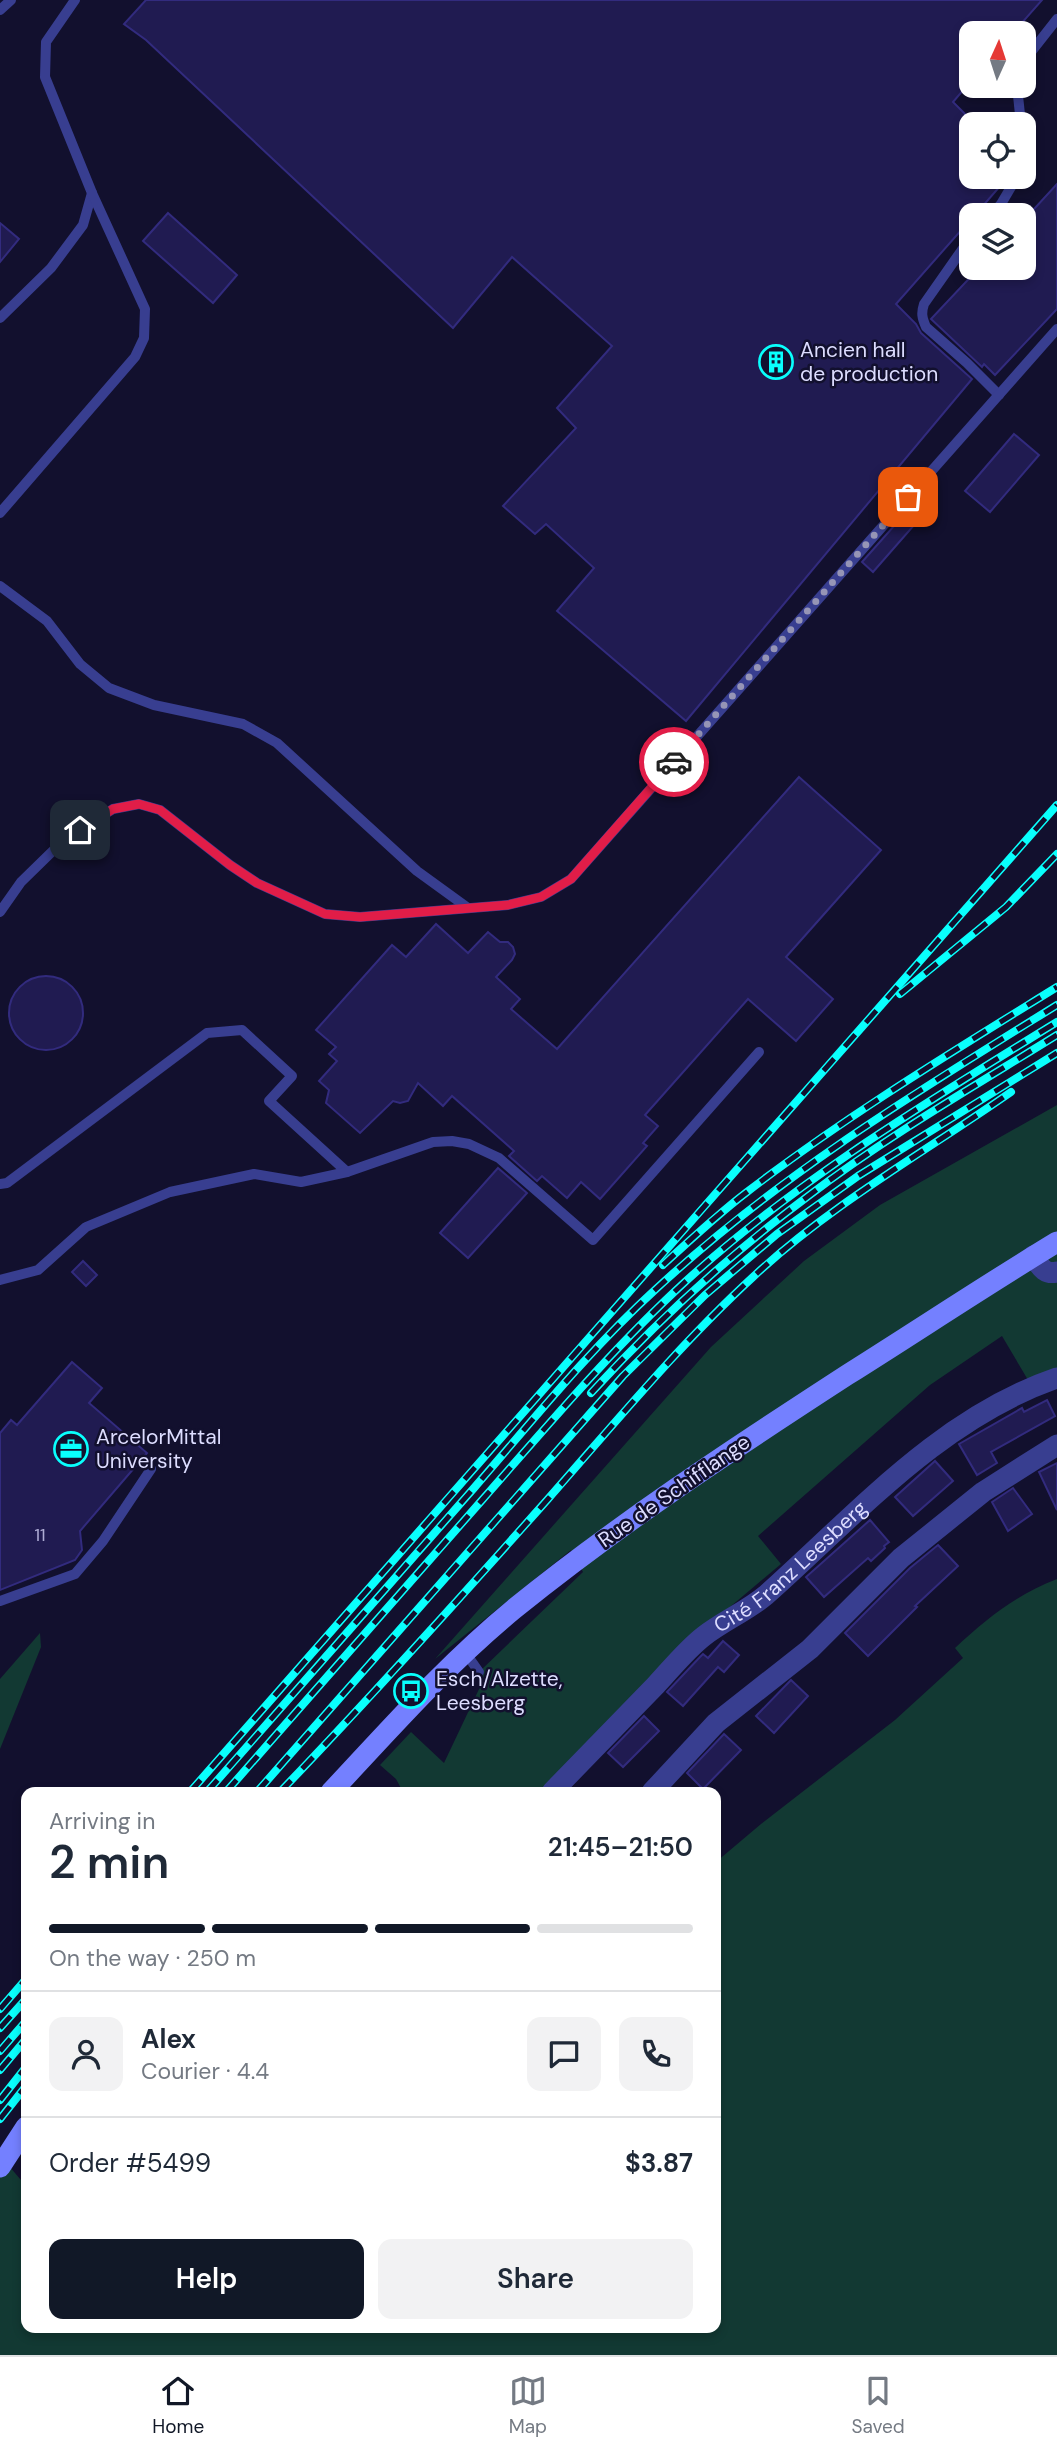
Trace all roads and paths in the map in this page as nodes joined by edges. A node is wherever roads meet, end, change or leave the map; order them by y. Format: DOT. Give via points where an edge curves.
graph roads {
  1 [pos="11,0"];
  2 [pos="75,0"];
  3 [pos="0,10"];
  4 [pos="1057,19"];
  5 [pos="1036,46"];
  6 [pos="92,193"];
  7 [pos="959,254"];
  8 [pos="0,318"];
  9 [pos="1057,329"];
  10 [pos="999,395"];
  11 [pos="0,513"];
  12 [pos="0,586"];
  13 [pos="468,908"];
  14 [pos="0,912"];
  15 [pos="759,1052"];
  16 [pos="347,1172"];
  17 [pos="0,1184"];
  18 [pos="1057,1242"];
  19 [pos="1033,1256"];
  20 [pos="1057,1272"];
  21 [pos="0,1280"];
  22 [pos="1057,1378"];
  23 [pos="1057,1446"];
  24 [pos="151,1469"];
  25 [pos="0,1601"];
  26 [pos="465,1652"];
  27 [pos="479,1672"];
  28 [pos="336,1787"];
  29 [pos="557,1787"];
  30 [pos="657,1787"];
  31 [pos="21,2135"];
  32 [pos="0,2167"];
  1 -- 3 [label="lane"];
  2 -- 6 [label="lane" via="46,42 45,77"];
  4 -- 5 [label="lane"];
  6 -- 8 [label="lane" via="83,225 51,268"];
  6 -- 11 [label="lane" via="145,309 144,338 135,357"];
  7 -- 10 [label="lane" via="924,303 923,320"];
  9 -- 10 [label="lane"];
  10 -- 13 [label="lane" via="571,879 541,897"];
  12 -- 13 [label="lane" via="47,621 79,664 109,688 154,705 243,724 277,743 417,871"];
  13 -- 14 [label="lane" via="360,917 325,914 257,883 160,810 139,804 113,809 64,840 21,882"];
  15 -- 16 [label="lane" via="593,1240 499,1158 469,1144 433,1142"];
  16 -- 17 [label="lane" via="269,1101 292,1076 242,1030 206,1033"];
  16 -- 21 [label="lane" via="301,1182 254,1174 170,1192 86,1227 37,1270"];
  18 -- 19 [label="street, Rue de Schifflange"];
  19 -- 20 [label="street" via="1042,1270"];
  19 -- 26 [label="street, Rue de Schifflange" via="666,1494 524,1601"];
  22 -- 29 [label="street, Cité Franz Leesberg" via="1028,1388 955,1428 763,1598 704,1636"];
  23 -- 30 [label="street" via="983,1493 901,1558 810,1648 716,1723"];
  24 -- 25 [label="lane" via="75,1574"];
  26 -- 27 [label="lane"];
  26 -- 28 [label="street, Rue de Schifflange"];
  31 -- 32 [label="street"];
}
